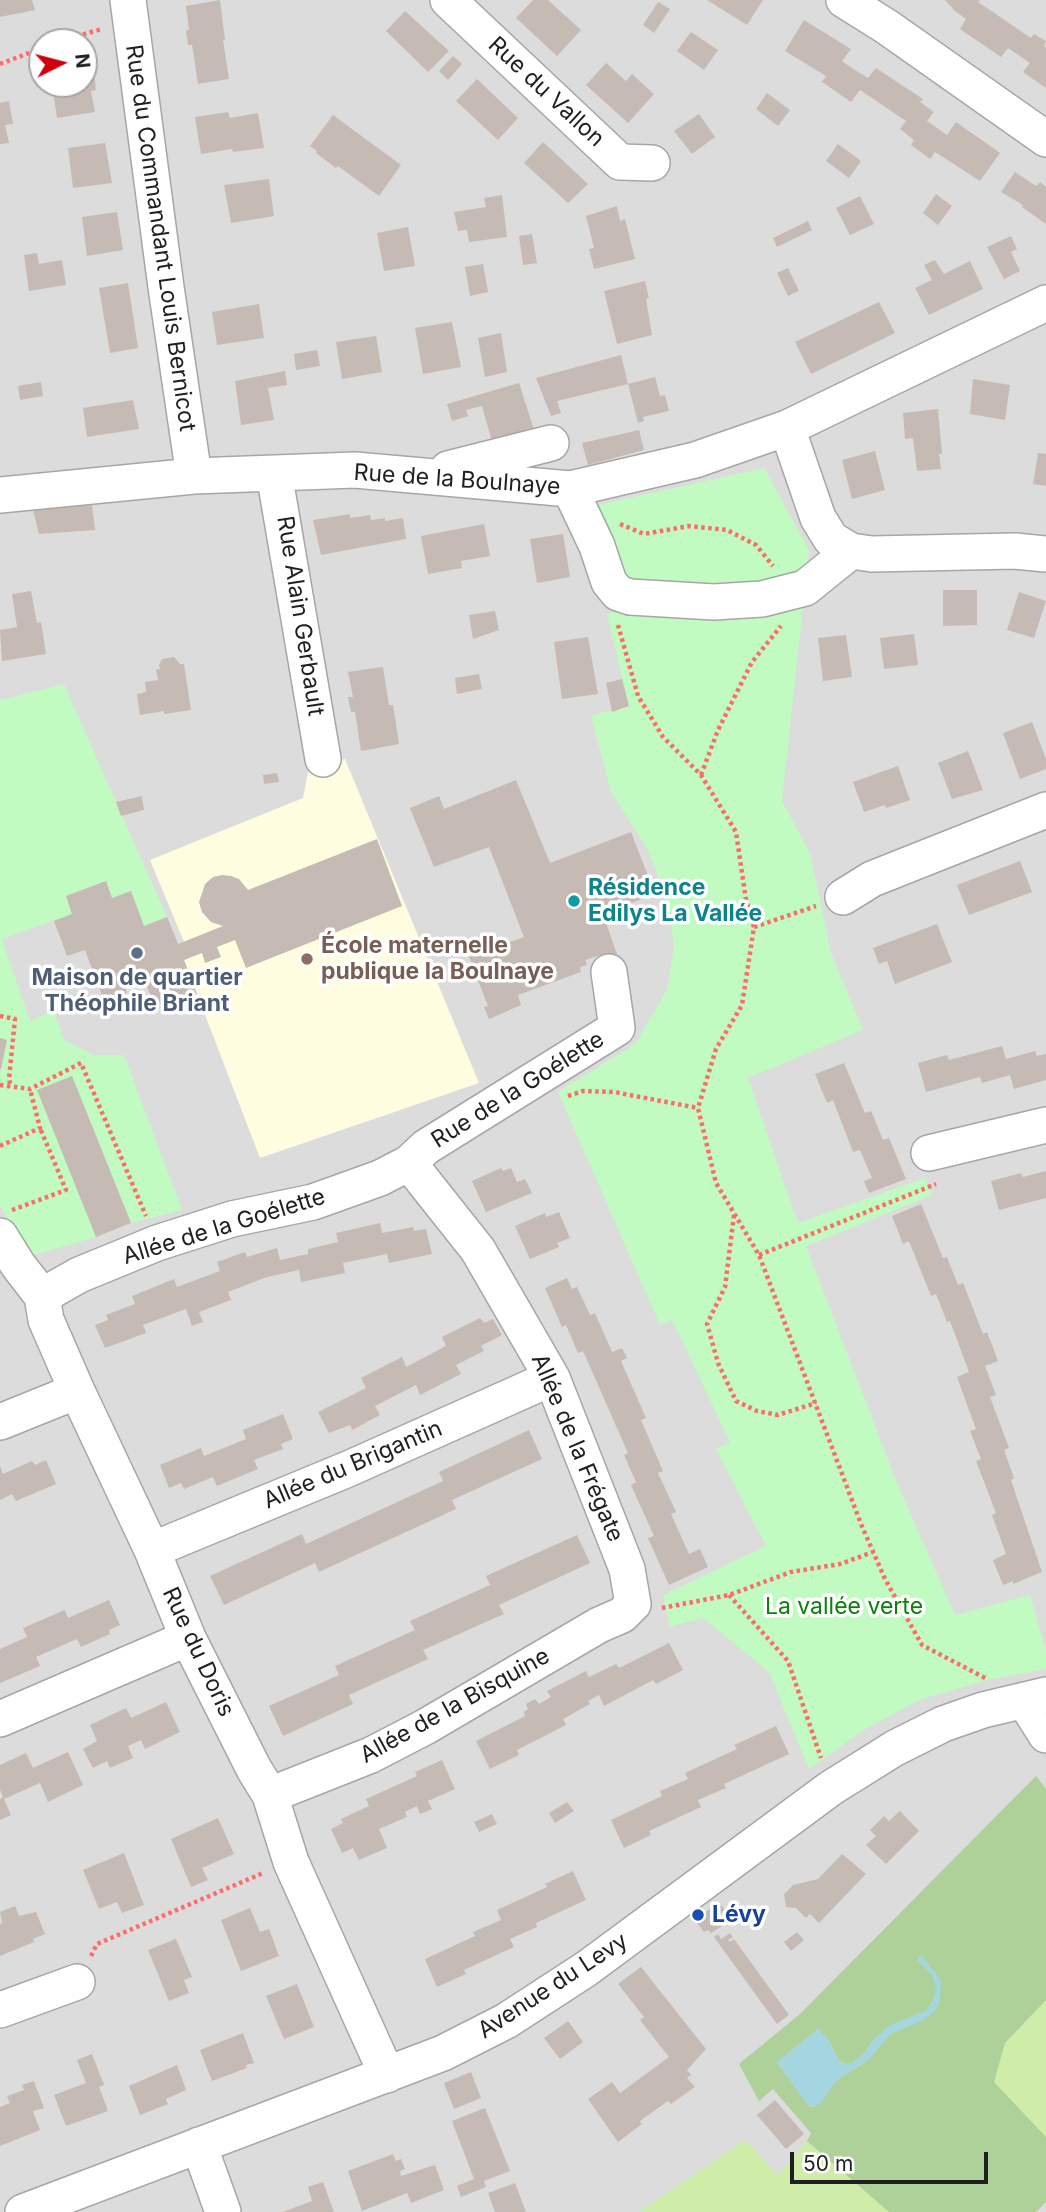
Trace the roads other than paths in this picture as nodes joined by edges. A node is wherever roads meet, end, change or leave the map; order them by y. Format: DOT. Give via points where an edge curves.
graph roads {
  1 [pos="448,0"];
  2 [pos="844,0"];
  3 [pos="129,11"];
  4 [pos="1046,139"];
  5 [pos="652,163"];
  6 [pos="1046,303"];
  7 [pos="787,428"];
  8 [pos="551,443"];
  9 [pos="274,473"];
  10 [pos="194,476"];
  11 [pos="421,476"];
  12 [pos="570,489"];
  13 [pos="0,495"];
  14 [pos="851,551"];
  15 [pos="1046,554"];
  16 [pos="324,760"];
  17 [pos="1046,810"];
  18 [pos="843,897"];
  19 [pos="609,972"];
  20 [pos="1046,1125"];
  21 [pos="409,1163"];
  22 [pos="936,1167"];
  23 [pos="0,1236"];
  24 [pos="42,1296"];
  25 [pos="552,1378"];
  26 [pos="77,1391"];
  27 [pos="0,1422"];
  28 [pos="152,1550"];
  29 [pos="633,1604"];
  30 [pos="188,1638"];
  31 [pos="1035,1698"];
  32 [pos="0,1719"];
  33 [pos="1046,1735"];
  34 [pos="270,1796"];
  35 [pos="77,1982"];
  36 [pos="0,2010"];
  37 [pos="387,2074"];
  38 [pos="199,2145"];
  39 [pos="23,2212"];
  40 [pos="223,2212"];
  1 -- 5 [label="street, Rue du Vallon" via="620,162"];
  2 -- 4 [label="street"];
  3 -- 10 [label="street, Rue du Commandant Louis Bernicot"];
  6 -- 7 [label="street, Rue de la Boulnaye"];
  7 -- 12 [label="street, Rue de la Boulnaye" via="695,460"];
  7 -- 14 [label="street" via="818,518 831,539"];
  8 -- 11 [label="street"];
  9 -- 10 [label="street, Rue de la Boulnaye"];
  9 -- 11 [label="street, Rue de la Boulnaye" via="355,470"];
  9 -- 16 [label="street, Rue Alain Gerbault"];
  10 -- 13 [label="street, Rue de la Boulnaye"];
  11 -- 12 [label="street, Rue de la Boulnaye"];
  12 -- 14 [label="street" via="609,582 618,593 630,597 714,602 762,599 805,588"];
  14 -- 15 [label="street"];
  17 -- 18 [label="street" via="872,879"];
  19 -- 21 [label="street, Rue de la Goélette" via="617,1028 426,1147"];
  20 -- 22 [label="street"];
  21 -- 24 [label="street, Allée de la Goélette" via="313,1202 232,1219 157,1243 79,1275"];
  21 -- 25 [label="street, Allée de la Frégate" via="478,1250"];
  23 -- 24 [label="street, Rue du Doris"];
  24 -- 26 [label="street, Rue du Doris" via="46,1320"];
  25 -- 28 [label="street, Allée du Brigantin"];
  25 -- 29 [label="street, Allée de la Frégate" via="627,1569"];
  26 -- 27 [label="street"];
  26 -- 28 [label="street, Rue du Doris"];
  28 -- 30 [label="street, Rue du Doris"];
  29 -- 34 [label="street, Allée de la Bisquine" via="622,1615 425,1727 371,1755"];
  30 -- 32 [label="street"];
  30 -- 34 [label="street, Rue du Doris"];
  31 -- 33 [label="street"];
  31 -- 37 [label="street, Avenue du Levy" via="943,1724 895,1748 831,1788 586,1969 506,2021 443,2053"];
  34 -- 37 [label="street, Rue du Doris" via="291,1861"];
  35 -- 36 [label="street"];
  37 -- 38 [label="street, Avenue du Levy"];
  38 -- 39 [label="street, Avenue du Levy"];
  38 -- 40 [label="street"];
}
